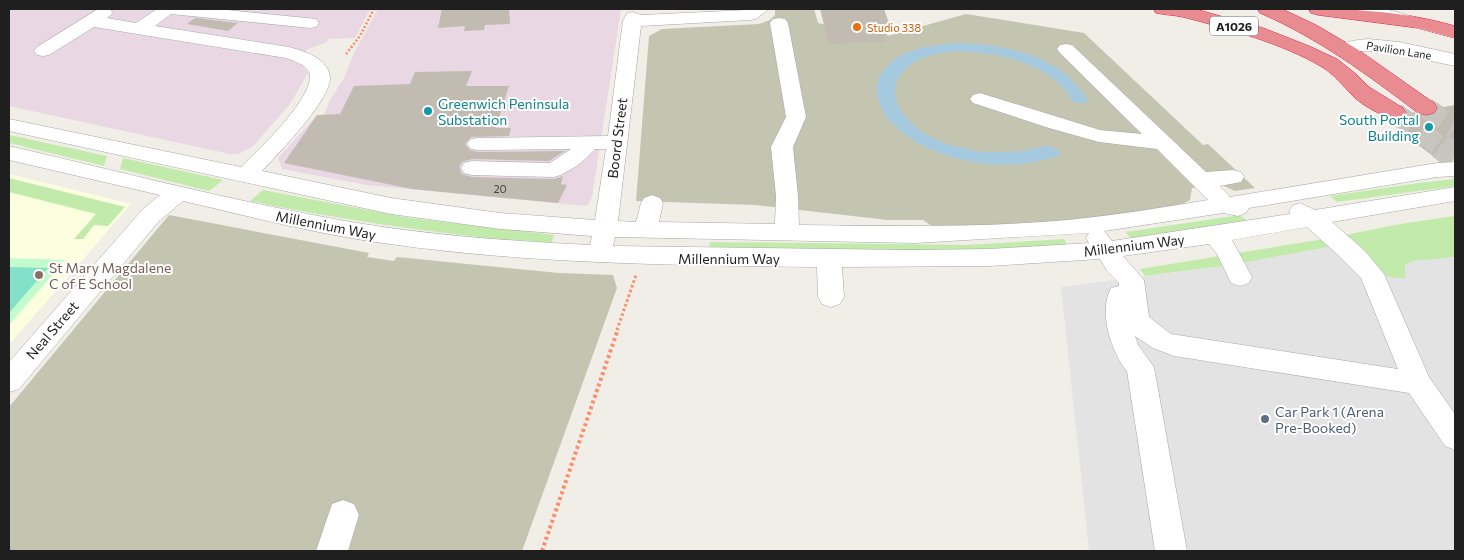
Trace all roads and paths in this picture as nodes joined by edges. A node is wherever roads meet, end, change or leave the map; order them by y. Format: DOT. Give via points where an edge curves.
graph roads {
  1 [pos="111,9"];
  2 [pos="374,9"];
  3 [pos="760,9"];
  4 [pos="1164,9"];
  5 [pos="1267,9"];
  6 [pos="1318,9"];
  7 [pos="1359,10"];
  8 [pos="91,21"];
  9 [pos="310,23"];
  10 [pos="778,23"];
  11 [pos="139,29"];
  12 [pos="1455,32"];
  13 [pos="1066,49"];
  14 [pos="1344,50"];
  15 [pos="43,51"];
  16 [pos="346,54"];
  17 [pos="1455,60"];
  18 [pos="980,100"];
  19 [pos="1426,108"];
  20 [pos="1395,113"];
  21 [pos="9,125"];
  22 [pos="589,142"];
  23 [pos="617,142"];
  24 [pos="1161,143"];
  25 [pos="478,144"];
  26 [pos="9,153"];
  27 [pos="472,168"];
  28 [pos="1455,169"];
  29 [pos="245,176"];
  30 [pos="1233,177"];
  31 [pos="1200,179"];
  32 [pos="178,193"];
  33 [pos="1455,194"];
  34 [pos="652,203"];
  35 [pos="1226,206"];
  36 [pos="1311,217"];
  37 [pos="1090,225"];
  38 [pos="605,229"];
  39 [pos="646,230"];
  40 [pos="787,232"];
  41 [pos="1215,235"];
  42 [pos="1105,250"];
  43 [pos="601,255"];
  44 [pos="829,258"];
  45 [pos="1124,273"];
  46 [pos="1240,277"];
  47 [pos="635,280"];
  48 [pos="831,297"];
  49 [pos="9,381"];
  50 [pos="1418,383"];
  51 [pos="1455,437"];
  52 [pos="343,515"];
  53 [pos="332,551"];
  54 [pos="542,551"];
  55 [pos="1171,551"];
  1 -- 8 [label="street"];
  2 -- 16 [label="path"];
  3 -- 23 [label="street, Boord Street" via="750,16 633,19"];
  4 -- 20 [label="highway, A1026" via="1256,32 1302,50 1330,63 1361,92"];
  5 -- 14 [label="highway, A1026"];
  6 -- 7 [label="highway"];
  7 -- 12 [label="highway"];
  8 -- 11 [label="street"];
  8 -- 15 [label="street"];
  9 -- 11 [label="street" via="168,9"];
  10 -- 40 [label="street" via="796,118 782,147"];
  11 -- 29 [label="street" via="289,53 311,62 318,71 320,78 309,103"];
  13 -- 24 [label="street"];
  14 -- 17 [label="street, Pavilion Lane" via="1372,44"];
  14 -- 19 [label="highway, A1026"];
  18 -- 24 [label="street" via="1099,136"];
  21 -- 29 [label="street, Millennium Way"];
  22 -- 23 [label="street"];
  22 -- 25 [label="street"];
  22 -- 27 [label="street" via="575,158 554,170"];
  23 -- 38 [label="street, Boord Street"];
  24 -- 31 [label="street"];
  26 -- 32 [label="street, Millennium Way"];
  28 -- 35 [label="street, Millennium Way"];
  29 -- 38 [label="street, Millennium Way" via="439,214"];
  30 -- 31 [label="street"];
  31 -- 35 [label="street"];
  32 -- 43 [label="street, Millennium Way" via="386,236 523,251"];
  32 -- 49 [label="street, Neal Street" via="150,215"];
  33 -- 36 [label="street, Millennium Way"];
  34 -- 39 [label="street"];
  35 -- 36 [label="street" via="1242,209 1294,208"];
  35 -- 37 [label="street, Millennium Way"];
  36 -- 41 [label="street, Millennium Way"];
  36 -- 50 [label="street" via="1372,274"];
  37 -- 40 [label="street, Millennium Way" via="933,235"];
  37 -- 42 [label="street"];
  38 -- 39 [label="street, Millennium Way"];
  38 -- 43 [label="street, Boord Street"];
  39 -- 40 [label="street, Millennium Way"];
  41 -- 42 [label="street, Millennium Way"];
  41 -- 46 [label="street" via="1227,250"];
  42 -- 44 [label="street, Millennium Way" via="937,260"];
  42 -- 45 [label="street"];
  43 -- 44 [label="street, Millennium Way"];
  44 -- 48 [label="street"];
  45 -- 50 [label="street" via="1131,280 1136,319 1162,341"];
  45 -- 55 [label="street" via="1119,282 1122,343 1140,367"];
  47 -- 54 [label="path"];
  50 -- 51 [label="street"];
  52 -- 53 [label="street"];
}
